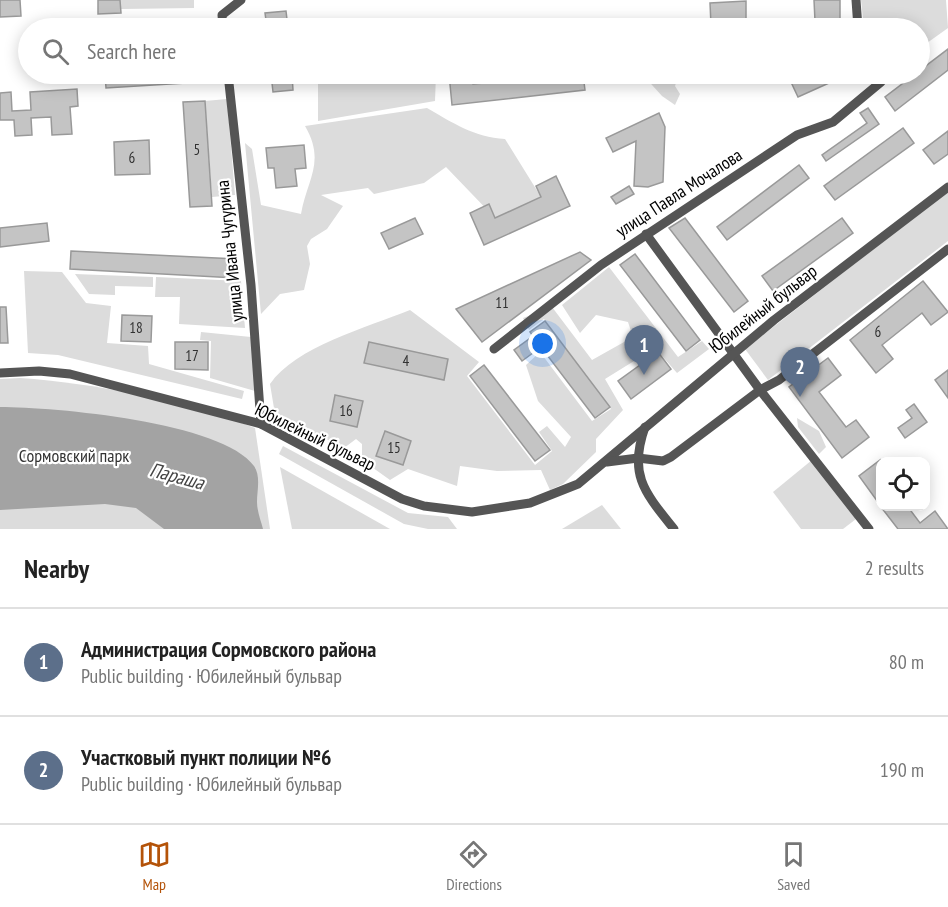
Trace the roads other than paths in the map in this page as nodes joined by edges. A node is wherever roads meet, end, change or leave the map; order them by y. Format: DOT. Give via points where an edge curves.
graph roads {
  1 [pos="241,0"];
  2 [pos="856,0"];
  3 [pos="222,18"];
  4 [pos="857,18"];
  5 [pos="229,84"];
  6 [pos="879,84"];
  7 [pos="948,187"];
  8 [pos="646,234"];
  9 [pos="948,249"];
  10 [pos="725,342"];
  11 [pos="494,349"];
  12 [pos="733,353"];
  13 [pos="724,360"];
  14 [pos="0,373"];
  15 [pos="760,390"];
  16 [pos="261,424"];
  17 [pos="646,425"];
  18 [pos="638,458"];
  19 [pos="605,463"];
  20 [pos="674,529"];
  21 [pos="870,529"];
  1 -- 3 [label="street"];
  2 -- 4 [label="street"];
  5 -- 16 [label="street, улица Ивана Чугурина" via="253,304"];
  6 -- 8 [label="street, улица Павла Мочалова" via="833,122 797,135"];
  7 -- 12 [label="street, Юбилейный бульвар"];
  8 -- 10 [label="street"];
  8 -- 11 [label="street, улица Павла Мочалова"];
  9 -- 15 [label="street, Юбилейный бульвар" via="779,380"];
  10 -- 12 [label="street"];
  10 -- 13 [label="street"];
  12 -- 13 [label="street, Юбилейный бульвар"];
  12 -- 15 [label="street"];
  13 -- 17 [label="street, Юбилейный бульвар"];
  14 -- 16 [label="street, Юбилейный бульвар" via="70,374"];
  15 -- 18 [label="street, Юбилейный бульвар" via="671,457 656,461"];
  15 -- 21 [label="street"];
  16 -- 19 [label="street, Юбилейный бульвар" via="402,499 423,506 472,512 555,495 578,484"];
  17 -- 18 [label="street"];
  17 -- 19 [label="street, Юбилейный бульвар"];
  18 -- 19 [label="street, Юбилейный бульвар"];
  18 -- 20 [label="street" via="641,484"];
}
